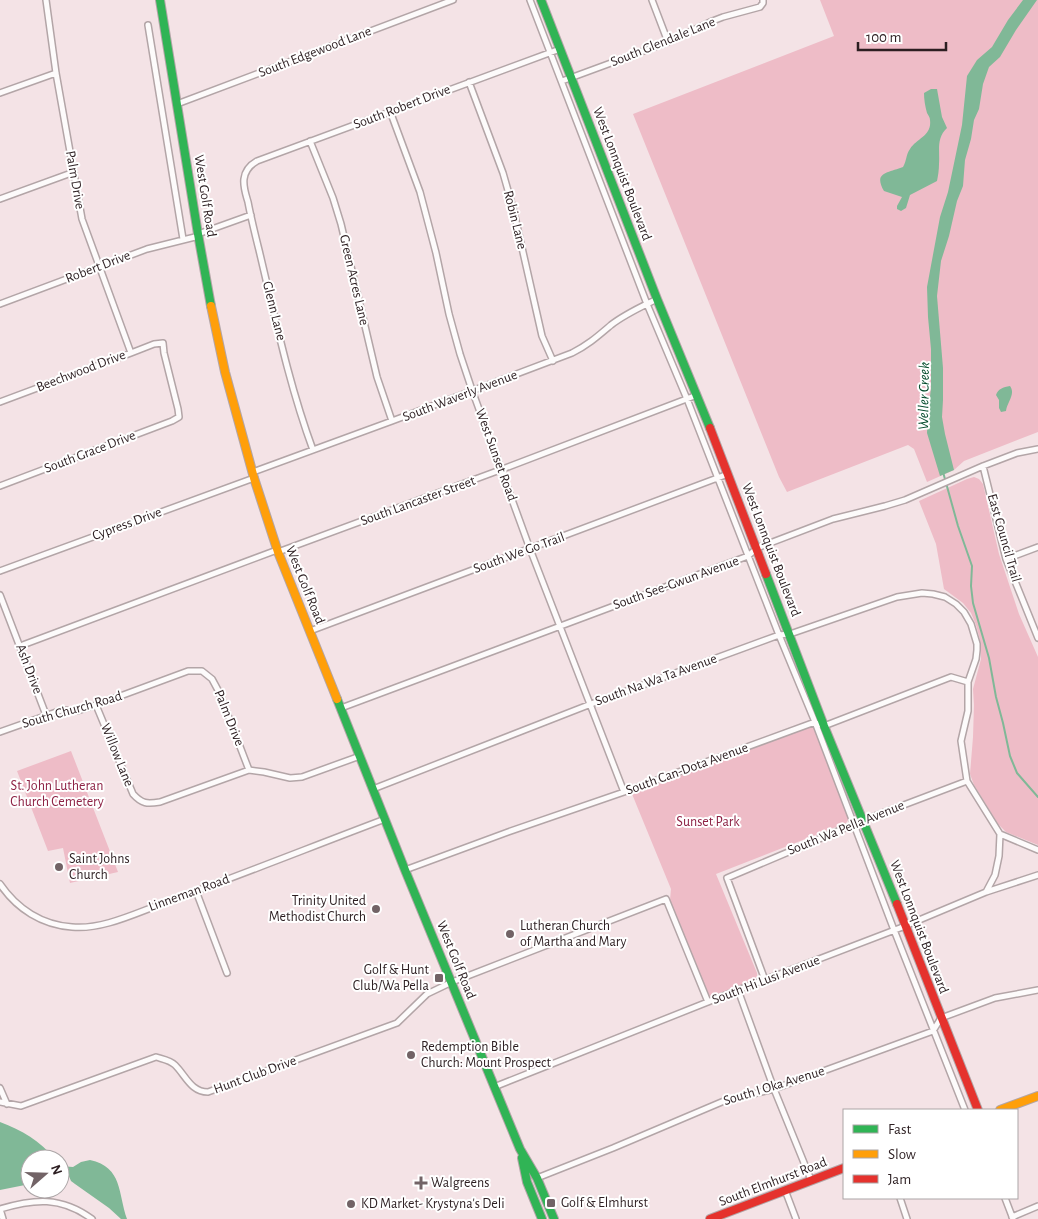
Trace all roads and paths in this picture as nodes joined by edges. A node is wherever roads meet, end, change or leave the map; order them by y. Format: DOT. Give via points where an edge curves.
graph roads {
  1 [pos="46,0"];
  2 [pos="160,0"];
  3 [pos="453,0"];
  4 [pos="530,0"];
  5 [pos="541,0"];
  6 [pos="652,0"];
  7 [pos="763,2"];
  8 [pos="148,25"];
  9 [pos="668,42"];
  10 [pos="560,49"];
  11 [pos="551,52"];
  12 [pos="56,72"];
  13 [pos="571,78"];
  14 [pos="468,82"];
  15 [pos="562,82"];
  16 [pos="0,93"];
  17 [pos="177,104"];
  18 [pos="390,111"];
  19 [pos="310,141"];
  20 [pos="246,171"];
  21 [pos="74,172"];
  22 [pos="0,199"];
  23 [pos="251,215"];
  24 [pos="199,235"];
  25 [pos="183,239"];
  26 [pos="99,267"];
  27 [pos="656,299"];
  28 [pos="0,304"];
  29 [pos="647,304"];
  30 [pos="131,353"];
  31 [pos="553,361"];
  32 [pos="472,390"];
  33 [pos="697,396"];
  34 [pos="687,399"];
  35 [pos="0,402"];
  36 [pos="179,417"];
  37 [pos="392,422"];
  38 [pos="1038,449"];
  39 [pos="313,450"];
  40 [pos="983,466"];
  41 [pos="500,470"];
  42 [pos="728,474"];
  43 [pos="253,475"];
  44 [pos="718,478"];
  45 [pos="0,486"];
  46 [pos="1038,547"];
  47 [pos="757,548"];
  48 [pos="530,549"];
  49 [pos="278,551"];
  50 [pos="748,556"];
  51 [pos="1006,559"];
  52 [pos="0,571"];
  53 [pos="0,595"];
  54 [pos="560,626"];
  55 [pos="310,630"];
  56 [pos="790,634"];
  57 [pos="779,635"];
  58 [pos="1038,638"];
  59 [pos="20,646"];
  60 [pos="202,671"];
  61 [pos="968,682"];
  62 [pos="591,704"];
  63 [pos="96,705"];
  64 [pos="341,708"];
  65 [pos="46,715"];
  66 [pos="815,722"];
  67 [pos="824,726"];
  68 [pos="0,732"];
  69 [pos="360,756"];
  70 [pos="249,770"];
  71 [pos="967,781"];
  72 [pos="373,789"];
  73 [pos="624,792"];
  74 [pos="385,819"];
  75 [pos="864,820"];
  76 [pos="854,824"];
  77 [pos="1000,834"];
  78 [pos="1038,850"];
  79 [pos="405,870"];
  80 [pos="1038,875"];
  81 [pos="0,884"];
  82 [pos="196,891"];
  83 [pos="986,892"];
  84 [pos="906,926"];
  85 [pos="894,930"];
  86 [pos="227,973"];
  87 [pos="764,980"];
  88 [pos="452,982"];
  89 [pos="738,990"];
  90 [pos="1038,990"];
  91 [pos="708,1002"];
  92 [pos="941,1018"];
  93 [pos="933,1031"];
  94 [pos="494,1086"];
  95 [pos="0,1088"];
  96 [pos="774,1089"];
  97 [pos="1038,1096"];
  98 [pos="0,1102"];
  99 [pos="7,1104"];
  100 [pos="965,1109"];
  101 [pos="978,1109"];
  102 [pos="1003,1109"];
  103 [pos="520,1151"];
  104 [pos="843,1168"];
  105 [pos="537,1178"];
  106 [pos="811,1180"];
  107 [pos="785,1190"];
  108 [pos="900,1199"];
  109 [pos="1005,1199"];
  110 [pos="1038,1206"];
  111 [pos="0,1209"];
  112 [pos="1012,1218"];
  113 [pos="3,1219"];
  114 [pos="92,1219"];
  115 [pos="542,1219"];
  116 [pos="554,1219"];
  117 [pos="710,1219"];
  118 [pos="796,1219"];
  119 [pos="907,1219"];
  1 -- 12 [label="street, Palm Drive"];
  2 -- 17 [label="main road, West Golf Road"];
  3 -- 17 [label="street, South Edgewood Lane"];
  4 -- 11 [label="street, West Lonnquist Boulevard"];
  5 -- 10 [label="main road, West Lonnquist Boulevard"];
  6 -- 9 [label="street"];
  7 -- 9 [label="street, South Glendale Lane" via="760,7 710,22"];
  8 -- 25 [label="street, West Golf Road"];
  9 -- 13 [label="street, South Glendale Lane"];
  10 -- 11 [label="street, South Robert Drive"];
  10 -- 13 [label="main road, West Lonnquist Boulevard"];
  11 -- 14 [label="street, South Robert Drive"];
  11 -- 15 [label="street, West Lonnquist Boulevard"];
  12 -- 16 [label="street"];
  12 -- 21 [label="street, Palm Drive"];
  13 -- 15 [label="street, South Glendale Lane"];
  13 -- 27 [label="main road, West Lonnquist Boulevard"];
  14 -- 18 [label="street, South Robert Drive"];
  14 -- 31 [label="street, Robin Lane" via="503,173 542,336"];
  15 -- 29 [label="street, West Lonnquist Boulevard"];
  17 -- 24 [label="main road, West Golf Road"];
  18 -- 19 [label="street, South Robert Drive"];
  18 -- 32 [label="street, West Sunset Road" via="420,192 453,330"];
  19 -- 20 [label="street, South Robert Drive" via="257,161"];
  19 -- 37 [label="street, Green Acres Lane" via="341,224 376,377"];
  20 -- 23 [label="street, Glenn Lane" via="244,184"];
  21 -- 22 [label="street"];
  21 -- 26 [label="street, Palm Drive" via="82,219"];
  23 -- 24 [label="street, Robert Drive"];
  23 -- 39 [label="street, Glenn Lane" via="293,388"];
  24 -- 25 [label="street, Robert Drive"];
  24 -- 43 [label="main road, West Golf Road" via="220,347"];
  25 -- 26 [label="street, Robert Drive" via="147,248"];
  26 -- 28 [label="street, Robert Drive"];
  26 -- 30 [label="street, Palm Drive"];
  27 -- 29 [label="street, South Waverly Avenue"];
  27 -- 33 [label="main road, West Lonnquist Boulevard"];
  29 -- 31 [label="street, South Waverly Avenue" via="622,318 584,347"];
  29 -- 34 [label="street, West Lonnquist Boulevard"];
  30 -- 35 [label="street, Beechwood Drive"];
  30 -- 36 [label="street, Beechwood Drive" via="163,343"];
  31 -- 32 [label="street, South Waverly Avenue"];
  32 -- 37 [label="street, South Waverly Avenue"];
  32 -- 41 [label="street, West Sunset Road"];
  33 -- 34 [label="street, South Lancaster Street"];
  33 -- 42 [label="main road, West Lonnquist Boulevard"];
  34 -- 41 [label="street, South Lancaster Street"];
  34 -- 44 [label="street, West Lonnquist Boulevard"];
  36 -- 45 [label="street, South Grace Drive"];
  37 -- 39 [label="street, South Waverly Avenue"];
  38 -- 40 [label="street, South See-Gwun Avenue"];
  39 -- 43 [label="street, South Waverly Avenue"];
  40 -- 47 [label="street, South See-Gwun Avenue" via="905,500 833,519"];
  40 -- 51 [label="street, East Council Trail"];
  41 -- 48 [label="street, West Sunset Road"];
  41 -- 49 [label="street, South Lancaster Street"];
  42 -- 44 [label="street, South We Go Trail"];
  42 -- 47 [label="main road, West Lonnquist Boulevard"];
  43 -- 49 [label="main road, West Golf Road"];
  43 -- 52 [label="street, Cypress Drive"];
  44 -- 48 [label="street, South We Go Trail"];
  44 -- 50 [label="street, West Lonnquist Boulevard"];
  46 -- 51 [label="street"];
  47 -- 50 [label="street, South See-Gwun Avenue"];
  47 -- 56 [label="main road, West Lonnquist Boulevard"];
  48 -- 54 [label="street, West Sunset Road"];
  48 -- 55 [label="street, South We Go Trail"];
  49 -- 55 [label="main road, West Golf Road"];
  49 -- 59 [label="street, South Lancaster Street"];
  50 -- 54 [label="street, South See-Gwun Avenue"];
  50 -- 57 [label="street, West Lonnquist Boulevard"];
  51 -- 58 [label="street, East Council Trail"];
  53 -- 59 [label="street, Ash Drive"];
  54 -- 62 [label="street, West Sunset Road"];
  54 -- 64 [label="street, South See-Gwun Avenue"];
  55 -- 64 [label="main road, West Golf Road"];
  56 -- 57 [label="street, South Na Wa Ta Avenue"];
  56 -- 61 [label="street, South Na Wa Ta Avenue" via="896,597 934,594 956,604 971,624 976,659"];
  56 -- 67 [label="main road, West Lonnquist Boulevard"];
  57 -- 62 [label="street, South Na Wa Ta Avenue"];
  57 -- 66 [label="street, West Lonnquist Boulevard"];
  59 -- 65 [label="street, Ash Drive"];
  60 -- 63 [label="street, South Church Road" via="188,671"];
  60 -- 70 [label="street, Palm Drive" via="212,679 219,692"];
  61 -- 67 [label="street" via="950,678"];
  61 -- 71 [label="street" via="968,711 960,741"];
  62 -- 72 [label="street, South Na Wa Ta Avenue"];
  62 -- 73 [label="street, West Sunset Road"];
  63 -- 65 [label="street, South Church Road"];
  63 -- 70 [label="street, Willow Lane" via="133,794 140,802 160,802"];
  64 -- 69 [label="main road, West Golf Road"];
  65 -- 68 [label="street, South Church Road"];
  66 -- 67 [label="street"];
  66 -- 73 [label="street, South Can-Dota Avenue"];
  66 -- 76 [label="street, West Lonnquist Boulevard"];
  67 -- 75 [label="main road, West Lonnquist Boulevard"];
  69 -- 70 [label="street" via="302,777 290,778"];
  69 -- 72 [label="main road, West Golf Road"];
  71 -- 75 [label="street, South Wa Pella Avenue"];
  71 -- 77 [label="street"];
  72 -- 74 [label="main road, West Golf Road"];
  73 -- 79 [label="street, South Can-Dota Avenue"];
  74 -- 79 [label="main road, West Golf Road"];
  74 -- 82 [label="street, Linneman Road"];
  75 -- 76 [label="street, South Wa Pella Avenue"];
  75 -- 84 [label="main road, West Lonnquist Boulevard"];
  76 -- 85 [label="street, West Lonnquist Boulevard"];
  76 -- 87 [label="street, South Wa Pella Avenue" via="727,878"];
  77 -- 78 [label="street"];
  77 -- 83 [label="street" via="995,875"];
  79 -- 88 [label="main road, West Golf Road"];
  80 -- 83 [label="street, South Hi Lusi Avenue"];
  81 -- 82 [label="street, Linneman Road" via="14,902 36,917 74,928 100,926"];
  82 -- 86 [label="street"];
  83 -- 84 [label="street, South Hi Lusi Avenue"];
  84 -- 85 [label="street, South Hi Lusi Avenue"];
  84 -- 92 [label="main road, West Lonnquist Boulevard"];
  85 -- 87 [label="street, South Hi Lusi Avenue"];
  85 -- 93 [label="street, West Lonnquist Boulevard"];
  87 -- 89 [label="street, South Hi Lusi Avenue"];
  88 -- 91 [label="street" via="666,899"];
  88 -- 94 [label="main road, West Golf Road"];
  88 -- 99 [label="street, Hunt Club Drive" via="426,994 397,1023 208,1092 194,1088 173,1063 156,1057 21,1106"];
  89 -- 91 [label="street, South Hi Lusi Avenue"];
  89 -- 96 [label="street"];
  90 -- 92 [label="street" via="995,998"];
  91 -- 94 [label="street, South Hi Lusi Avenue"];
  92 -- 93 [label="street"];
  92 -- 101 [label="main road, West Lonnquist Boulevard"];
  93 -- 96 [label="street, South I Oka Avenue"];
  93 -- 100 [label="street, West Lonnquist Boulevard"];
  94 -- 103 [label="main road, West Golf Road"];
  95 -- 99 [label="street"];
  96 -- 105 [label="street, South I Oka Avenue" via="724,1101"];
  96 -- 106 [label="street"];
  97 -- 102 [label="main road"];
  98 -- 99 [label="street, Hunt Club Drive"];
  103 -- 105 [label="main road, West Golf Road"];
  103 -- 115 [label="main road, West Golf Road" via="527,1182"];
  104 -- 106 [label="main road, South Elmhurst Road"];
  105 -- 116 [label="main road, West Golf Road"];
  106 -- 107 [label="main road, South Elmhurst Road"];
  107 -- 117 [label="main road, South Elmhurst Road"];
  107 -- 118 [label="street"];
  108 -- 119 [label="street"];
  109 -- 112 [label="street"];
  110 -- 112 [label="street"];
  111 -- 113 [label="street"];
  111 -- 114 [label="street" via="42,1201 70,1207"];
}
